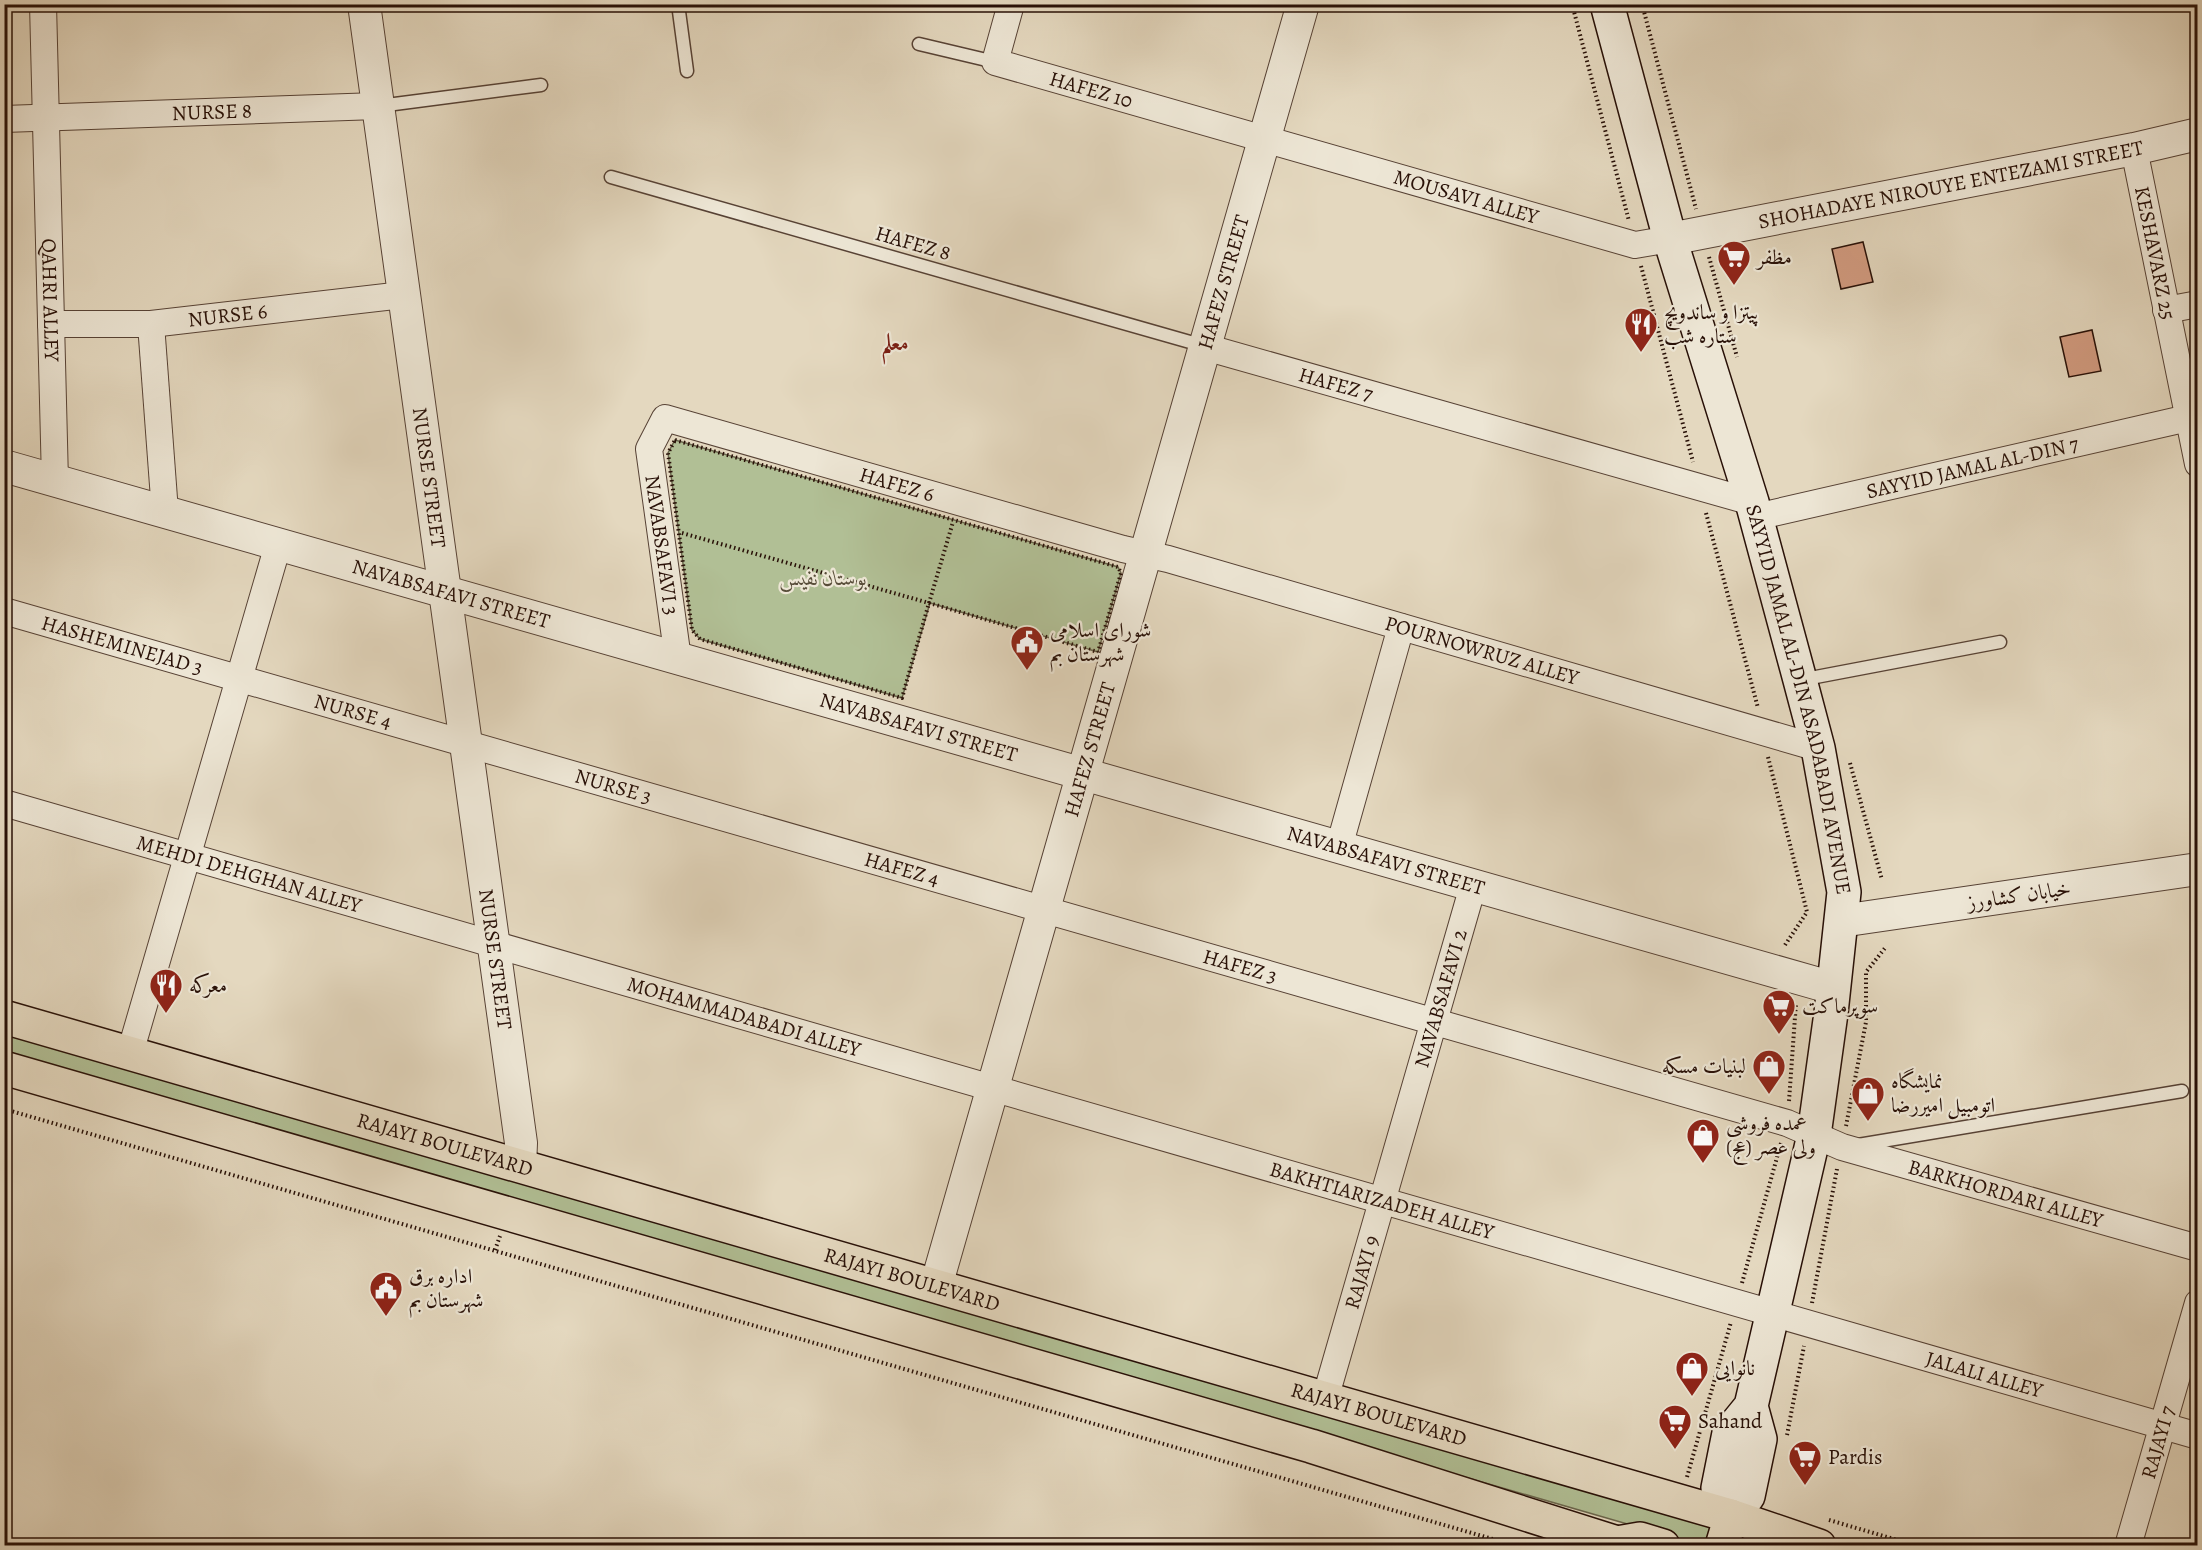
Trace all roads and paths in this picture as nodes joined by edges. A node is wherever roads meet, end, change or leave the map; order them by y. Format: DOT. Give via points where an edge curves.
graph roads {
  1 [pos="43,4"];
  2 [pos="364,4"];
  3 [pos="678,4"];
  4 [pos="1011,4"];
  5 [pos="1303,4"];
  6 [pos="1572,4"];
  7 [pos="1607,4"];
  8 [pos="918,44"];
  9 [pos="995,62"];
  10 [pos="687,71"];
  11 [pos="541,85"];
  12 [pos="377,106"];
  13 [pos="46,117"];
  14 [pos="4,119"];
  15 [pos="2198,134"];
  16 [pos="1265,138"];
  17 [pos="2134,149"];
  18 [pos="611,177"];
  19 [pos="1670,239"];
  20 [pos="1635,245"];
  21 [pos="403,295"];
  22 [pos="2198,304"];
  23 [pos="2166,310"];
  24 [pos="51,324"];
  25 [pos="151,324"];
  26 [pos="1205,347"];
  27 [pos="2188,418"];
  28 [pos="657,434"];
  29 [pos="2198,464"];
  30 [pos="4,466"];
  31 [pos="55,480"];
  32 [pos="1700,487"];
  33 [pos="1754,510"];
  34 [pos="956,511"];
  35 [pos="165,512"];
  36 [pos="669,528"];
  37 [pos="278,545"];
  38 [pos="1145,556"];
  39 [pos="445,592"];
  40 [pos="929,603"];
  41 [pos="4,611"];
  42 [pos="1401,627"];
  43 [pos="2000,642"];
  44 [pos="1098,652"];
  45 [pos="678,659"];
  46 [pos="1095,663"];
  47 [pos="239,678"];
  48 [pos="1800,680"];
  49 [pos="902,698"];
  50 [pos="913,701"];
  51 [pos="1764,732"];
  52 [pos="466,743"];
  53 [pos="1818,748"];
  54 [pos="1082,775"];
  55 [pos="4,803"];
  56 [pos="761,828"];
  57 [pos="1338,847"];
  58 [pos="187,856"];
  59 [pos="2198,869"];
  60 [pos="1473,886"];
  61 [pos="1044,910"];
  62 [pos="1841,921"];
  63 [pos="494,944"];
  64 [pos="1785,945"];
  65 [pos="1885,948"];
  66 [pos="1833,988"];
  67 [pos="1796,1003"];
  68 [pos="4,1017"];
  69 [pos="1434,1022"];
  70 [pos="130,1053"];
  71 [pos="4,1068"];
  72 [pos="993,1087"];
  73 [pos="2182,1091"];
  74 [pos="4,1109"];
  75 [pos="1408,1111"];
  76 [pos="1814,1135"];
  77 [pos="520,1166"];
  78 [pos="1383,1200"];
  79 [pos="724,1225"];
  80 [pos="2198,1248"];
  81 [pos="711,1272"];
  82 [pos="936,1286"];
  83 [pos="1736,1302"];
  84 [pos="2198,1303"];
  85 [pos="1772,1312"];
  86 [pos="1808,1323"];
  87 [pos="1325,1398"];
  88 [pos="2163,1426"];
  89 [pos="1786,1436"];
  90 [pos="2198,1436"];
  91 [pos="1687,1479"];
  92 [pos="1726,1531"];
  93 [pos="1819,1531"];
  94 [pos="1618,1544"];
  95 [pos="1517,1545"];
  96 [pos="1663,1545"];
  97 [pos="1744,1545"];
  98 [pos="1918,1545"];
  99 [pos="2128,1545"];
  1 -- 13 [label="street, QAHRI ALLEY"];
  2 -- 12 [label="street, NURSE STREET"];
  3 -- 10 [label="lane"];
  4 -- 9 [label="street"];
  5 -- 16 [label="street, HAFEZ STREET"];
  6 -- 20 [label="path"];
  7 -- 19 [label="main road, SAYYID JAMAL AL-DIN ASADABADI AVENUE"];
  8 -- 9 [label="lane, HAFEZ 10"];
  9 -- 16 [label="street, HAFEZ 10"];
  11 -- 12 [label="lane"];
  12 -- 13 [label="street, NURSE 8"];
  12 -- 21 [label="street, NURSE STREET"];
  13 -- 14 [label="street, NURSE 8"];
  13 -- 24 [label="street, QAHRI ALLEY"];
  15 -- 17 [label="street, SHOHADAYE NIROUYE ENTEZAMI STREET"];
  16 -- 20 [label="street, MOUSAVI ALLEY"];
  16 -- 26 [label="street, HAFEZ STREET"];
  17 -- 19 [label="street, SHOHADAYE NIROUYE ENTEZAMI STREET"];
  17 -- 23 [label="street, KESHAVARZ 25"];
  18 -- 26 [label="lane, HAFEZ 8"];
  19 -- 20 [label="street, MOUSAVI ALLEY"];
  19 -- 33 [label="main road, SAYYID JAMAL AL-DIN ASADABADI AVENUE"];
  20 -- 32 [label="path"];
  21 -- 25 [label="street, NURSE 6"];
  21 -- 39 [label="street, NURSE STREET"];
  22 -- 23 [label="street"];
  23 -- 27 [label="street, KESHAVARZ 25"];
  24 -- 25 [label="street, NURSE 6"];
  24 -- 31 [label="street, QAHRI ALLEY"];
  25 -- 35 [label="street"];
  26 -- 32 [label="street, HAFEZ 7"];
  26 -- 38 [label="street, HAFEZ STREET"];
  27 -- 29 [label="street, KESHAVARZ 25"];
  27 -- 33 [label="street, SAYYID JAMAL AL-DIN 7"];
  28 -- 34 [label="street, HAFEZ 6" via="665,418"];
  28 -- 36 [label="street, NAVABSAFAVI 3" via="649,449"];
  30 -- 31 [label="street, NAVABSAFAVI STREET"];
  31 -- 35 [label="street, NAVABSAFAVI STREET"];
  32 -- 33 [label="street, HAFEZ 7"];
  32 -- 51 [label="path"];
  33 -- 48 [label="main road, SAYYID JAMAL AL-DIN ASADABADI AVENUE"];
  34 -- 36 [label="path" via="675,440 668,453"];
  34 -- 38 [label="street, HAFEZ 6"];
  34 -- 40 [label="path"];
  34 -- 44 [label="path" via="1118,567 1120,573"];
  35 -- 37 [label="street, NAVABSAFAVI STREET"];
  36 -- 40 [label="path"];
  36 -- 45 [label="street, NAVABSAFAVI 3"];
  36 -- 49 [label="path" via="693,630 700,639"];
  37 -- 39 [label="street, NAVABSAFAVI STREET"];
  37 -- 47 [label="street"];
  38 -- 42 [label="street, POURNOWRUZ ALLEY" via="1168,559"];
  38 -- 54 [label="street, HAFEZ STREET"];
  39 -- 45 [label="street, NAVABSAFAVI STREET"];
  39 -- 52 [label="street, NURSE STREET"];
  40 -- 44 [label="path"];
  40 -- 49 [label="path"];
  41 -- 47 [label="street, HASHEMINEJAD 3"];
  42 -- 51 [label="street, POURNOWRUZ ALLEY"];
  42 -- 57 [label="street"];
  43 -- 48 [label="lane"];
  44 -- 46 [label="path"];
  45 -- 54 [label="street, NAVABSAFAVI STREET"];
  47 -- 52 [label="street, NURSE 4"];
  47 -- 58 [label="street"];
  48 -- 53 [label="main road, SAYYID JAMAL AL-DIN ASADABADI AVENUE"];
  49 -- 50 [label="path"];
  51 -- 53 [label="street, POURNOWRUZ ALLEY"];
  51 -- 64 [label="path" via="1807,912"];
  52 -- 56 [label="street, NURSE 3"];
  52 -- 63 [label="street, NURSE STREET"];
  53 -- 62 [label="main road, SAYYID JAMAL AL-DIN ASADABADI AVENUE" via="1844,892"];
  54 -- 57 [label="street, NAVABSAFAVI STREET"];
  54 -- 61 [label="street, HAFEZ STREET"];
  55 -- 58 [label="street, MEHDI DEHGHAN ALLEY"];
  56 -- 61 [label="street, HAFEZ 4"];
  57 -- 60 [label="street, NAVABSAFAVI STREET"];
  58 -- 63 [label="street, MEHDI DEHGHAN ALLEY"];
  58 -- 70 [label="street"];
  59 -- 62 [label="street, خیابان کشاورز"];
  60 -- 66 [label="street, NAVABSAFAVI STREET"];
  60 -- 69 [label="street, NAVABSAFAVI 2"];
  61 -- 69 [label="street, HAFEZ 3"];
  61 -- 72 [label="street, HAFEZ STREET"];
  62 -- 66 [label="main road, SAYYID JAMAL AL-DIN ASADABADI AVENUE"];
  63 -- 72 [label="street, MOHAMMADABADI ALLEY"];
  63 -- 77 [label="street, NURSE STREET" via="521,1143"];
  65 -- 76 [label="path" via="1866,972 1866,1022"];
  66 -- 76 [label="main road, SAYYID JAMAL AL-DIN ASADABADI AVENUE"];
  67 -- 76 [label="path"];
  68 -- 70 [label="main road, RAJAYI BOULEVARD"];
  69 -- 75 [label="street, NAVABSAFAVI 2"];
  69 -- 76 [label="street, HAFEZ 3"];
  70 -- 77 [label="main road, RAJAYI BOULEVARD"];
  71 -- 81 [label="main road"];
  72 -- 78 [label="street, BAKHTIARIZADEH ALLEY"];
  72 -- 82 [label="street, HAFEZ STREET"];
  73 -- 76 [label="lane"];
  74 -- 95 [label="path"];
  75 -- 78 [label="street, RAJAYI 9"];
  76 -- 80 [label="street, BARKHORDARI ALLEY"];
  76 -- 83 [label="path"];
  76 -- 85 [label="main road, SAYYID JAMAL AL-DIN ASADABADI AVENUE"];
  76 -- 86 [label="path"];
  77 -- 79 [label="main road, RAJAYI BOULEVARD"];
  78 -- 83 [label="street, BAKHTIARIZADEH ALLEY"];
  78 -- 87 [label="street, RAJAYI 9"];
  79 -- 81 [label="main road"];
  79 -- 82 [label="main road, RAJAYI BOULEVARD"];
  81 -- 94 [label="main road" via="1311,1446"];
  82 -- 87 [label="main road, RAJAYI BOULEVARD"];
  83 -- 85 [label="street, BAKHTIARIZADEH ALLEY"];
  83 -- 91 [label="path"];
  84 -- 88 [label="street, RAJAYI 7"];
  85 -- 86 [label="street, JALALI ALLEY"];
  85 -- 92 [label="main road, SAYYID JAMAL AL-DIN ASADABADI AVENUE" via="1751,1406 1760,1439 1748,1496"];
  86 -- 88 [label="street, JALALI ALLEY"];
  86 -- 89 [label="path"];
  87 -- 92 [label="main road, RAJAYI BOULEVARD"];
  88 -- 90 [label="street, JALALI ALLEY"];
  88 -- 99 [label="street, RAJAYI 7"];
  92 -- 93 [label="main road, RAJAYI BOULEVARD"];
  92 -- 97 [label="main road"];
  93 -- 98 [label="path"];
  94 -- 96 [label="main road" via="1640,1539"];
}
